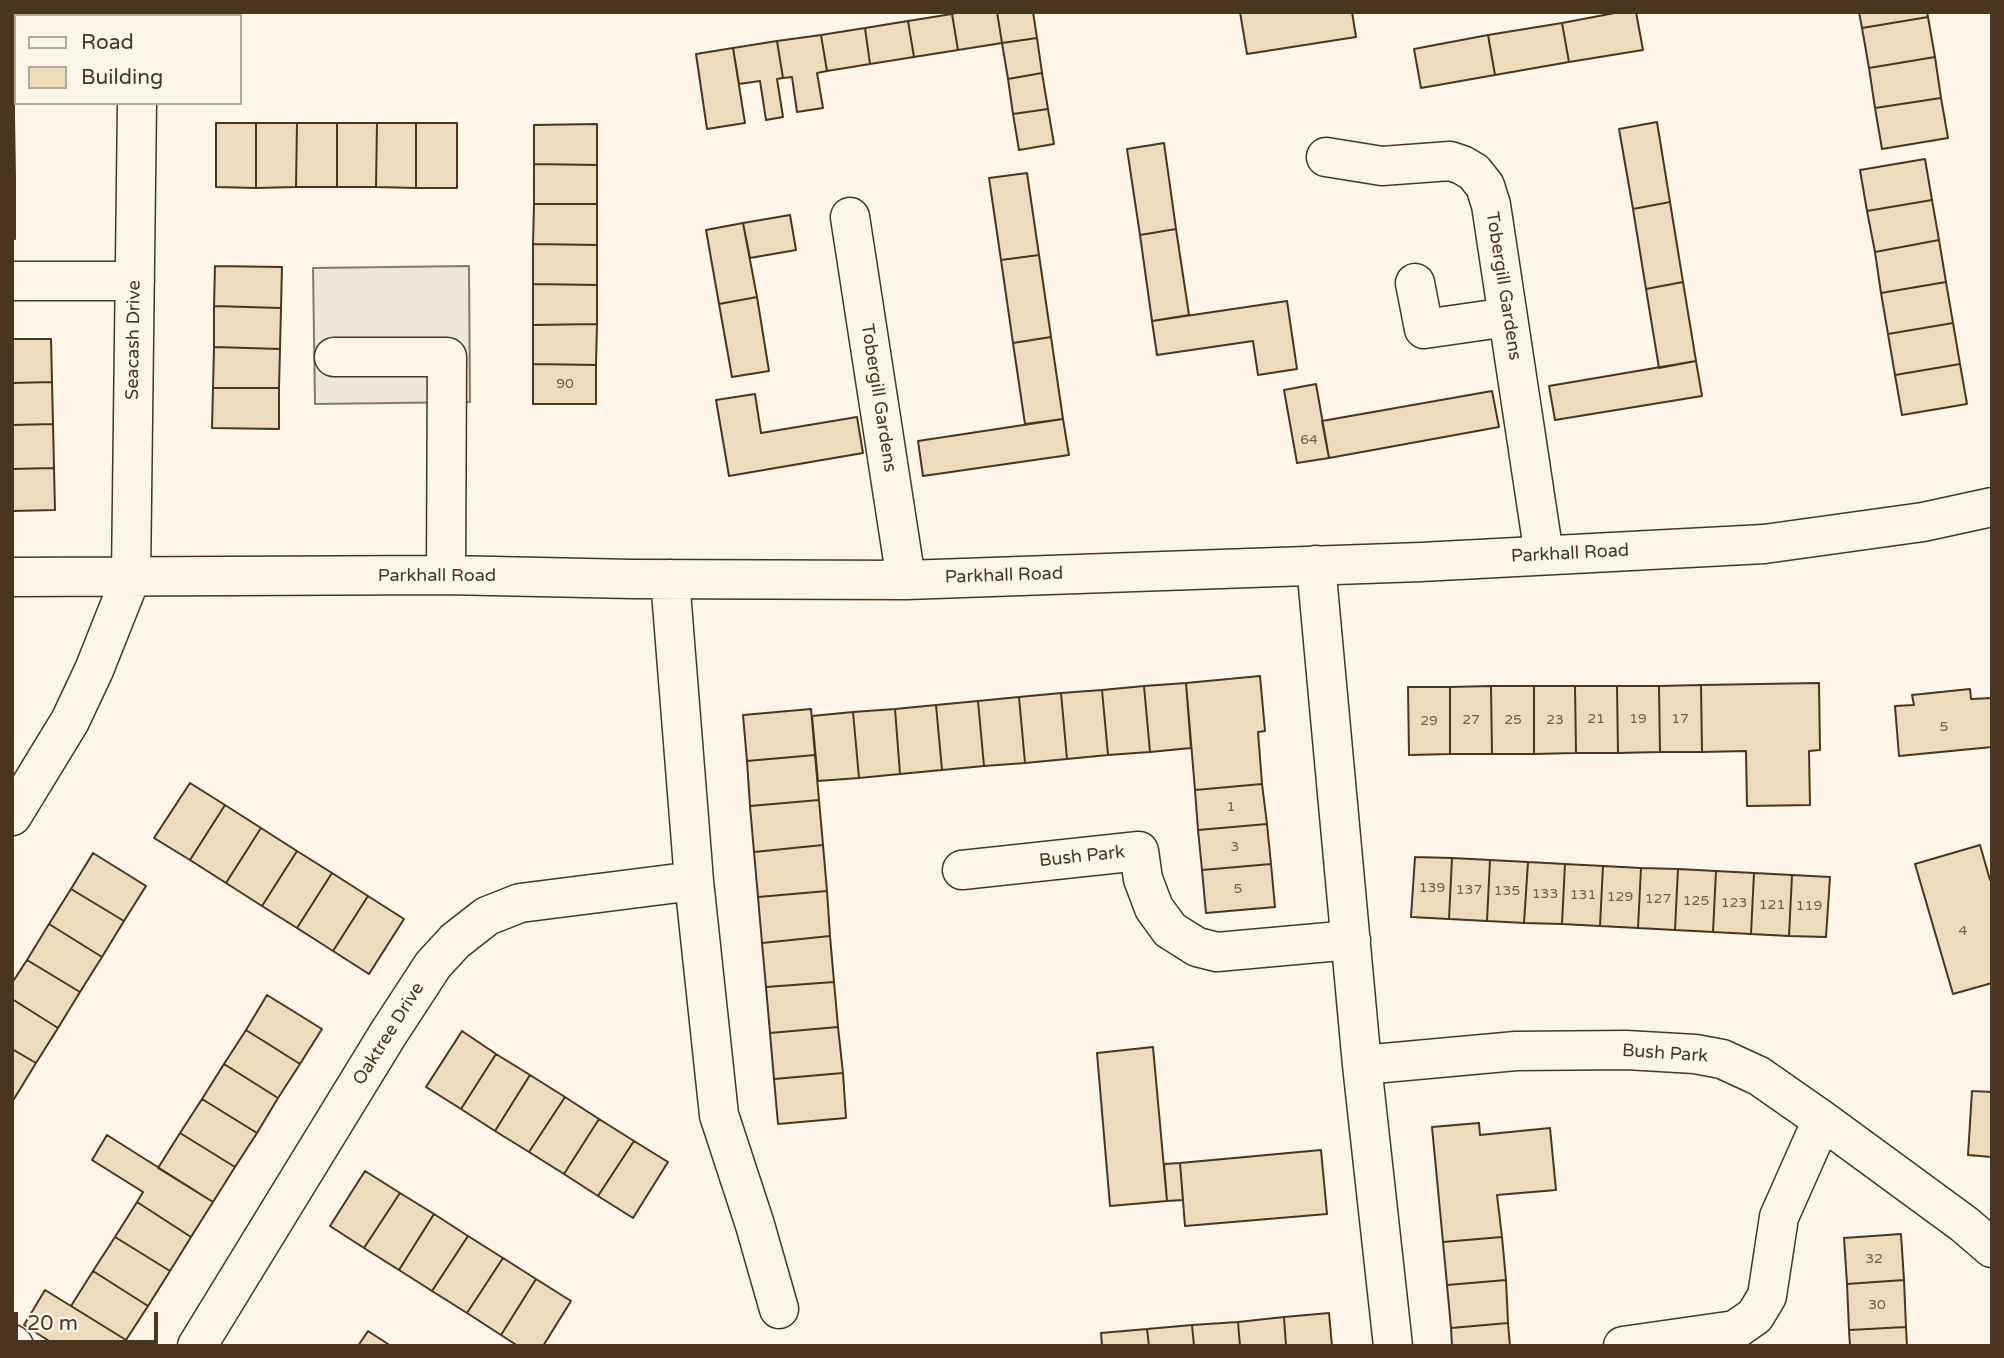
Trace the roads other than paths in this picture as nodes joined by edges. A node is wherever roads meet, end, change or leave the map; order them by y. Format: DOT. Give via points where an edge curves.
graph roads {
  1 [pos="137,105"];
  2 [pos="1326,157"];
  3 [pos="850,216"];
  4 [pos="12,281"];
  5 [pos="135,281"];
  6 [pos="1415,283"];
  7 [pos="1508,317"];
  8 [pos="334,357"];
  9 [pos="1992,507"];
  10 [pos="1544,555"];
  11 [pos="1316,565"];
  12 [pos="446,575"];
  13 [pos="12,577"];
  14 [pos="131,577"];
  15 [pos="670,579"];
  16 [pos="906,580"];
  17 [pos="12,816"];
  18 [pos="962,870"];
  19 [pos="694,881"];
  20 [pos="1351,940"];
  21 [pos="1362,1065"];
  22 [pos="1822,1120"];
  23 [pos="1992,1248"];
  24 [pos="779,1309"];
  25 [pos="197,1346"];
  26 [pos="1392,1346"];
  27 [pos="1622,1346"];
  1 -- 5 [label="street, Seacash Drive"];
  2 -- 7 [label="street, Tobergill Gardens" via="1381,166 1450,161 1474,172 1489,195"];
  3 -- 16 [label="street, Tobergill Gardens"];
  4 -- 5 [label="street"];
  5 -- 14 [label="street, Seacash Drive"];
  6 -- 7 [label="street" via="1424,330"];
  7 -- 10 [label="street, Tobergill Gardens"];
  8 -- 12 [label="street" via="447,357"];
  9 -- 10 [label="street, Parkhall Road" via="1923,522 1764,544"];
  10 -- 11 [label="street, Parkhall Road"];
  11 -- 16 [label="street, Parkhall Road"];
  11 -- 20 [label="street"];
  12 -- 14 [label="street, Parkhall Road"];
  12 -- 15 [label="street, Parkhall Road"];
  13 -- 14 [label="street, Parkhall Road"];
  14 -- 17 [label="street" via="71,721"];
  15 -- 16 [label="street, Parkhall Road"];
  15 -- 19 [label="street"];
  18 -- 20 [label="street, Bush Park" via="1139,851 1154,908 1170,930 1197,947 1217,952"];
  19 -- 24 [label="street" via="719,1115"];
  19 -- 25 [label="street, Oaktree Drive" via="520,902 487,916 455,941 433,965 388,1034"];
  20 -- 21 [label="street"];
  21 -- 22 [label="street, Bush Park" via="1516,1051 1695,1054 1722,1059 1759,1076"];
  21 -- 26 [label="street"];
  22 -- 23 [label="street, Bush Park"];
  22 -- 27 [label="street" via="1779,1217 1767,1296 1755,1316 1735,1330"];
}
